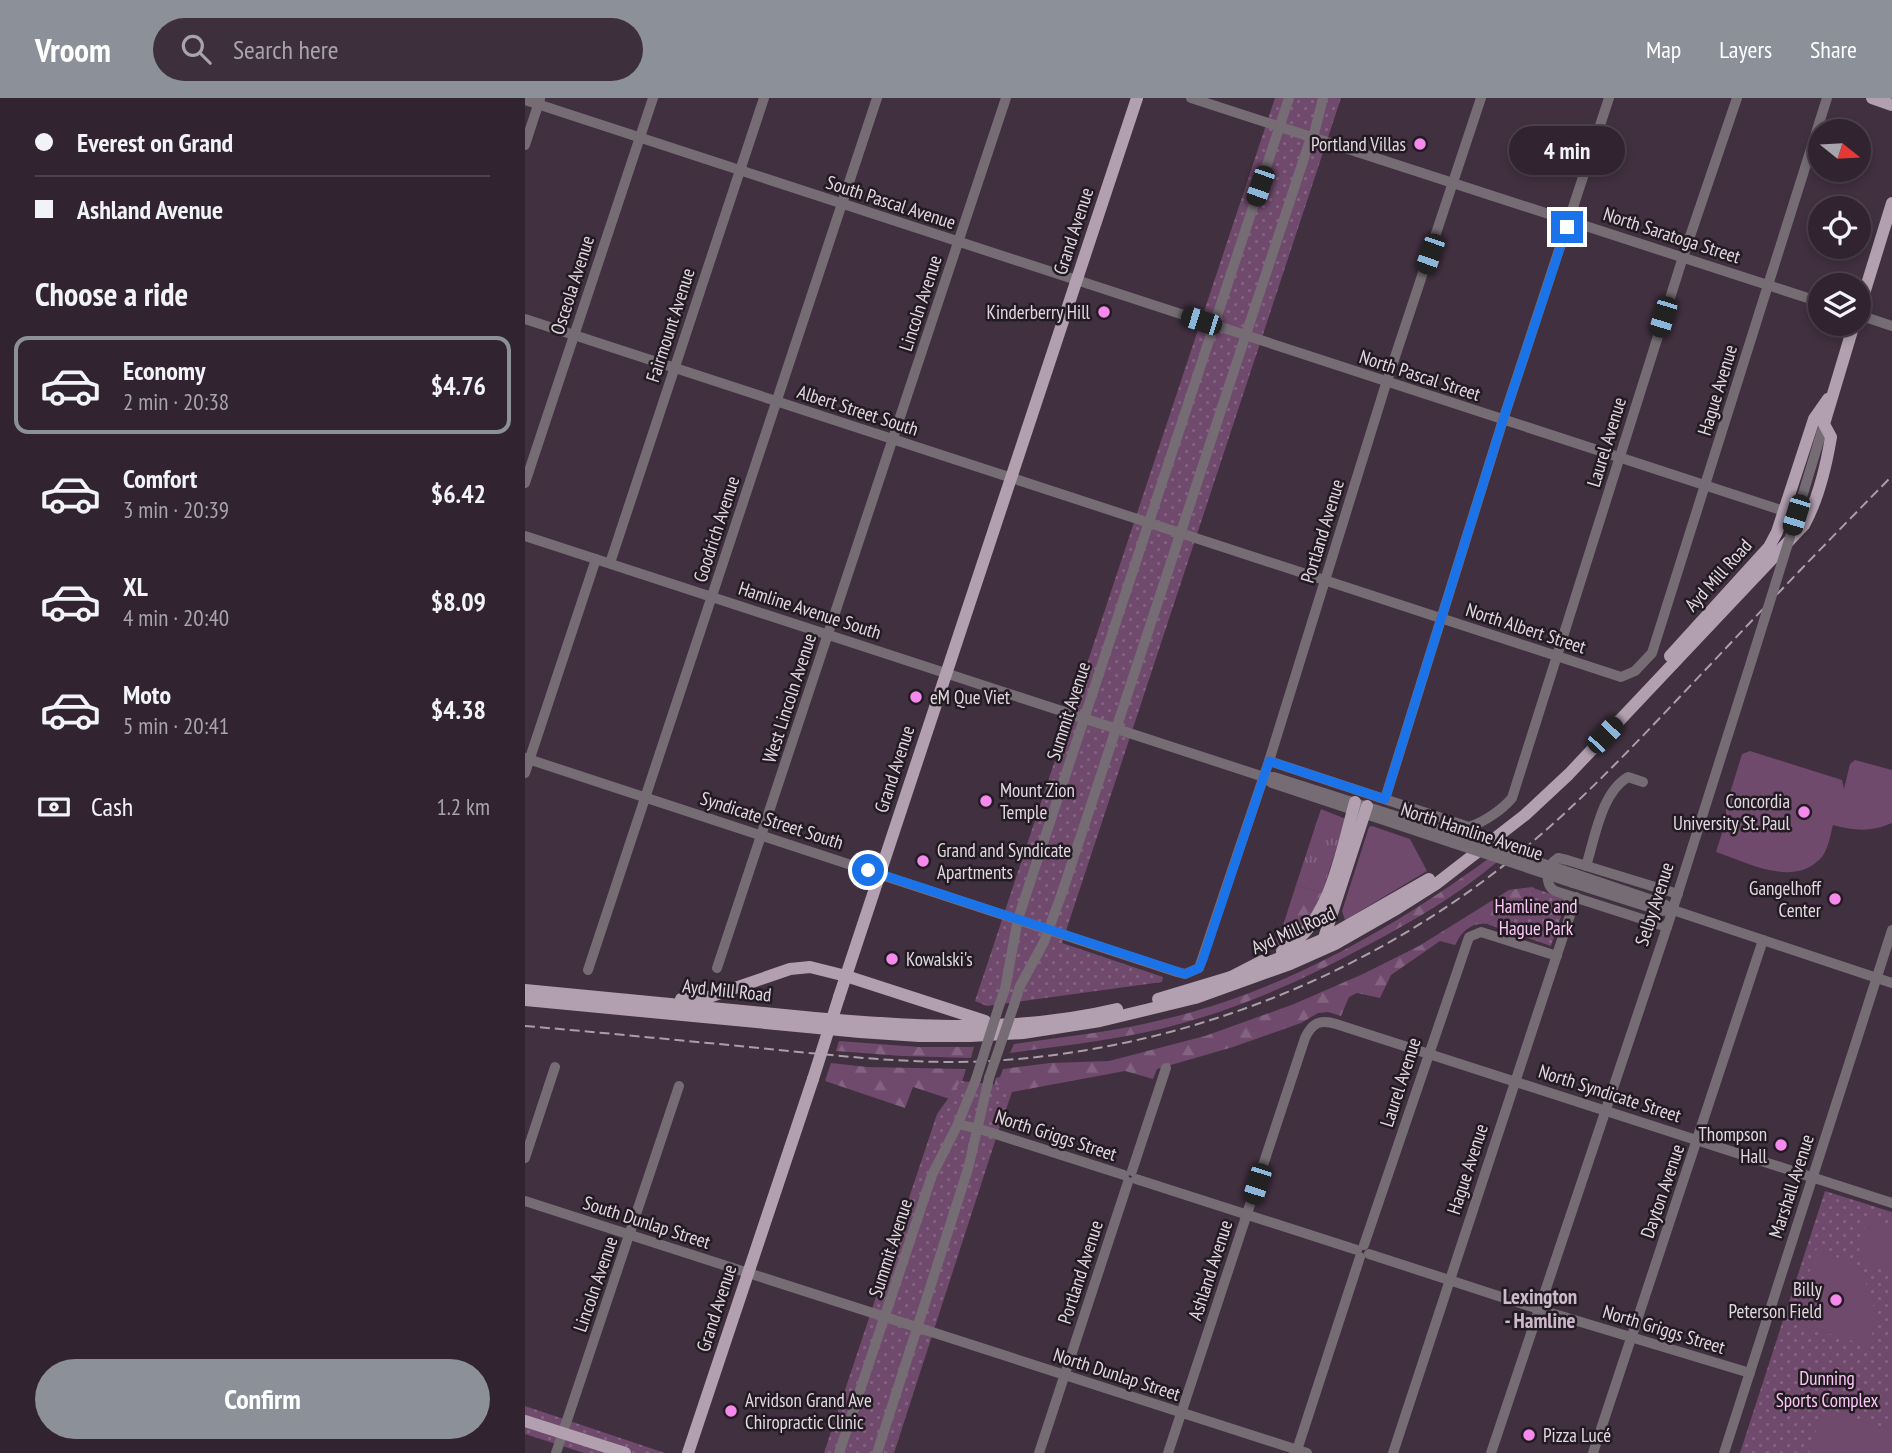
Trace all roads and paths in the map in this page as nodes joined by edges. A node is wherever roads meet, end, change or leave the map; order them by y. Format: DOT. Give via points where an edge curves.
graph roads {
  1 [pos="653,98"];
  2 [pos="764,98"];
  3 [pos="877,98"];
  4 [pos="1006,98"];
  5 [pos="1137,98"];
  6 [pos="1191,98"];
  7 [pos="1289,98"];
  8 [pos="1323,98"];
  9 [pos="1481,98"];
  10 [pos="1609,98"];
  11 [pos="1737,98"];
  12 [pos="1827,98"];
  13 [pos="1871,98"];
  14 [pos="525,100"];
  15 [pos="539,101"];
  16 [pos="1892,105"];
  17 [pos="1280,127"];
  18 [pos="640,138"];
  19 [pos="1313,138"];
  20 [pos="525,145"];
  21 [pos="740,170"];
  22 [pos="1453,182"];
  23 [pos="1892,203"];
  24 [pos="842,204"];
  25 [pos="1569,220"];
  26 [pos="958,242"];
  27 [pos="1682,257"];
  28 [pos="1871,273"];
  29 [pos="1077,280"];
  30 [pos="1768,285"];
  31 [pos="1808,298"];
  32 [pos="1871,318"];
  33 [pos="525,319"];
  34 [pos="1213,324"];
  35 [pos="1892,326"];
  36 [pos="574,335"];
  37 [pos="1247,336"];
  38 [pos="1850,336"];
  39 [pos="674,368"];
  40 [pos="1387,382"];
  41 [pos="1832,394"];
  42 [pos="777,401"];
  43 [pos="1503,420"];
  44 [pos="1824,424"];
  45 [pos="893,440"];
  46 [pos="1619,457"];
  47 [pos="1011,478"];
  48 [pos="525,483"];
  49 [pos="1705,486"];
  50 [pos="1784,511"];
  51 [pos="1149,523"];
  52 [pos="1181,534"];
  53 [pos="525,536"];
  54 [pos="596,559"];
  55 [pos="610,564"];
  56 [pos="1325,581"];
  57 [pos="712,597"];
  58 [pos="1441,619"];
  59 [pos="828,634"];
  60 [pos="1557,657"];
  61 [pos="946,673"];
  62 [pos="1621,677"];
  63 [pos="1084,719"];
  64 [pos="1116,729"];
  65 [pos="527,759"];
  66 [pos="1269,761"];
  67 [pos="525,774"];
  68 [pos="1264,777"];
  69 [pos="1643,782"];
  70 [pos="646,797"];
  71 [pos="1512,797"];
  72 [pos="1385,799"];
  73 [pos="1360,808"];
  74 [pos="762,835"];
  75 [pos="1586,866"];
  76 [pos="880,874"];
  77 [pos="1678,894"];
  78 [pos="1327,895"];
  79 [pos="1576,897"];
  80 [pos="1673,910"];
  81 [pos="1018,919"];
  82 [pos="1667,927"];
  83 [pos="1049,929"];
  84 [pos="1892,930"];
  85 [pos="1763,940"];
  86 [pos="1320,944"];
  87 [pos="1557,956"];
  88 [pos="717,968"];
  89 [pos="588,970"];
  90 [pos="1229,978"];
  91 [pos="1877,978"];
  92 [pos="845,979"];
  93 [pos="1892,983"];
  94 [pos="525,990"];
  95 [pos="525,1000"];
  96 [pos="638,1001"];
  97 [pos="710,1013"];
  98 [pos="1317,1023"];
  99 [pos="995,1024"];
  100 [pos="1428,1055"];
  101 [pos="555,1067"];
  102 [pos="1166,1069"];
  103 [pos="1514,1082"];
  104 [pos="679,1086"];
  105 [pos="1605,1111"];
  106 [pos="958,1124"];
  107 [pos="977,1129"];
  108 [pos="1697,1139"];
  109 [pos="525,1158"];
  110 [pos="1812,1176"];
  111 [pos="1130,1177"];
  112 [pos="525,1201"];
  113 [pos="1892,1203"];
  114 [pos="1247,1213"];
  115 [pos="630,1235"];
  116 [pos="1362,1251"];
  117 [pos="748,1273"];
  118 [pos="1450,1279"];
  119 [pos="1539,1309"];
  120 [pos="885,1318"];
  121 [pos="917,1329"];
  122 [pos="1630,1338"];
  123 [pos="1749,1373"];
  124 [pos="1065,1376"];
  125 [pos="1181,1413"];
  126 [pos="525,1421"];
  127 [pos="562,1433"];
  128 [pos="1300,1452"];
  129 [pos="556,1453"];
  130 [pos="625,1453"];
  131 [pos="688,1453"];
  132 [pos="839,1453"];
  133 [pos="877,1453"];
  134 [pos="1039,1453"];
  135 [pos="1168,1453"];
  136 [pos="1393,1453"];
  137 [pos="1491,1453"];
  138 [pos="1593,1453"];
  139 [pos="1724,1453"];
  1 -- 18 [label="street, Osceola Avenue"];
  2 -- 21 [label="street, Fairmount Avenue"];
  3 -- 24 [label="street, Goodrich Avenue"];
  4 -- 26 [label="street, Lincoln Avenue"];
  5 -- 29 [label="main road, Grand Avenue"];
  6 -- 17 [label="street, North Saratoga Street"];
  7 -- 17 [label="street, Summit Avenue"];
  8 -- 19 [label="street"];
  9 -- 22 [label="street, Portland Avenue"];
  10 -- 25 [label="street"];
  11 -- 27 [label="street, Laurel Avenue"];
  12 -- 30 [label="street, Hague Avenue"];
  13 -- 16 [label="main road"];
  14 -- 15 [label="street, South Pascal Avenue"];
  15 -- 18 [label="street, South Pascal Avenue"];
  15 -- 20 [label="street"];
  17 -- 19 [label="street, North Saratoga Street"];
  17 -- 34 [label="street, Summit Avenue"];
  18 -- 21 [label="street, South Pascal Avenue"];
  18 -- 36 [label="street, Osceola Avenue"];
  19 -- 22 [label="street, North Saratoga Street"];
  19 -- 37 [label="street"];
  21 -- 24 [label="street, South Pascal Avenue"];
  21 -- 39 [label="street, Fairmount Avenue"];
  22 -- 25 [label="street, North Saratoga Street"];
  22 -- 40 [label="street, Portland Avenue"];
  23 -- 28 [label="main road"];
  24 -- 26 [label="street, South Pascal Avenue"];
  24 -- 42 [label="street, Goodrich Avenue"];
  25 -- 27 [label="street, North Saratoga Street"];
  25 -- 43 [label="street"];
  26 -- 29 [label="street, South Pascal Avenue"];
  26 -- 45 [label="street, Lincoln Avenue"];
  27 -- 30 [label="street, North Saratoga Street"];
  27 -- 46 [label="street, Laurel Avenue"];
  29 -- 34 [label="street, South Pascal Avenue"];
  29 -- 47 [label="main road, Grand Avenue"];
  30 -- 31 [label="street, North Saratoga Street"];
  30 -- 49 [label="street, Hague Avenue"];
  32 -- 35 [label="street"];
  33 -- 36 [label="street, Albert Street South"];
  34 -- 37 [label="street, South Pascal Avenue"];
  34 -- 51 [label="street, Summit Avenue"];
  36 -- 39 [label="street, Albert Street South"];
  36 -- 48 [label="street, Osceola Avenue"];
  37 -- 40 [label="street, North Pascal Street"];
  37 -- 52 [label="street"];
  38 -- 41 [label="main road, Selby Avenue"];
  39 -- 42 [label="street, Albert Street South"];
  39 -- 55 [label="street, Fairmount Avenue"];
  40 -- 43 [label="street, North Pascal Street"];
  40 -- 56 [label="street, Portland Avenue"];
  41 -- 44 [label="main road, Selby Avenue"];
  41 -- 50 [label="main road, Ayd Mill Road" via="1814,419"];
  42 -- 45 [label="street, Albert Street South"];
  42 -- 57 [label="street, Goodrich Avenue"];
  43 -- 46 [label="street, North Pascal Street"];
  43 -- 58 [label="street"];
  44 -- 77 [label="street, Selby Avenue, bridge"];
  44 -- 86 [label="main road, Ayd Mill Road" via="1831,439 1813,509 1804,525 1569,774 1525,815 1436,884 1347,938"];
  45 -- 47 [label="street, Albert Street South"];
  45 -- 59 [label="street, West Lincoln Avenue"];
  46 -- 49 [label="street, North Pascal Street"];
  46 -- 60 [label="street, Laurel Avenue"];
  47 -- 51 [label="street, Albert Street South"];
  47 -- 61 [label="main road, Grand Avenue"];
  49 -- 50 [label="street, North Pascal Street"];
  49 -- 62 [label="street, Hague Avenue" via="1652,653 1636,671"];
  50 -- 86 [label="main road, Ayd Mill Road" via="1757,563 1532,800 1439,873"];
  51 -- 52 [label="street, Albert Street South"];
  51 -- 63 [label="street, Summit Avenue"];
  52 -- 56 [label="street, North Albert Street"];
  52 -- 64 [label="street"];
  53 -- 54 [label="street, Hamline Avenue South"];
  54 -- 55 [label="street, Hamline Avenue South"];
  54 -- 65 [label="street"];
  55 -- 57 [label="street, Hamline Avenue South"];
  56 -- 58 [label="street, North Albert Street"];
  56 -- 66 [label="street, Portland Avenue"];
  57 -- 59 [label="street, Hamline Avenue South"];
  57 -- 70 [label="street, Goodrich Avenue"];
  58 -- 60 [label="street, North Albert Street"];
  58 -- 72 [label="street"];
  59 -- 61 [label="street, Hamline Avenue South"];
  59 -- 74 [label="street, West Lincoln Avenue"];
  60 -- 62 [label="street, North Albert Street"];
  60 -- 71 [label="street, Laurel Avenue"];
  61 -- 63 [label="street, Hamline Avenue South"];
  61 -- 76 [label="main road, Grand Avenue"];
  63 -- 64 [label="street, North Hamline Avenue"];
  63 -- 81 [label="street, Summit Avenue"];
  64 -- 68 [label="street, North Hamline Avenue"];
  64 -- 83 [label="street"];
  65 -- 67 [label="street"];
  65 -- 70 [label="street, Syndicate Street South"];
  66 -- 68 [label="street, Portland Avenue"];
  66 -- 72 [label="street, North Hamline Avenue"];
  68 -- 73 [label="street, North Hamline Avenue" via="1274,776"];
  68 -- 83 [label="street, Portland Avenue" via="1199,968 1177,972"];
  69 -- 75 [label="street" via="1627,777 1611,795"];
  70 -- 74 [label="street, Syndicate Street South"];
  70 -- 89 [label="street, Goodrich Avenue"];
  71 -- 72 [label="street, North Hamline Avenue" via="1469,827"];
  73 -- 78 [label="main road"];
  73 -- 80 [label="street, North Hamline Avenue, bridge" via="1661,911"];
  73 -- 86 [label="main road"];
  74 -- 76 [label="street, Syndicate Street South"];
  74 -- 88 [label="street, West Lincoln Avenue"];
  75 -- 77 [label="street"];
  75 -- 79 [label="street" via="1558,858 1546,882 1549,888"];
  76 -- 81 [label="street, Syndicate Street South"];
  76 -- 92 [label="main road, Grand Avenue"];
  77 -- 80 [label="street, Selby Avenue"];
  78 -- 86 [label="main road" via="1317,931"];
  78 -- 90 [label="main road" via="1314,923 1300,939"];
  79 -- 82 [label="street"];
  79 -- 87 [label="street, Hague Avenue"];
  80 -- 82 [label="street, Selby Avenue"];
  80 -- 85 [label="street, North Hamline Avenue"];
  81 -- 83 [label="street, Syndicate Street South"];
  81 -- 106 [label="street, Summit Avenue, bridge" via="1005,989"];
  82 -- 105 [label="street, Selby Avenue"];
  83 -- 107 [label="street, bridge" via="1020,986"];
  84 -- 91 [label="street, Marshall Avenue"];
  85 -- 91 [label="street, North Hamline Avenue"];
  85 -- 108 [label="street, Dayton Avenue"];
  86 -- 90 [label="main road, Ayd Mill Road"];
  86 -- 97 [label="main road, Ayd Mill Road" via="1290,964 1195,998 1100,1021 1023,1033 919,1036"];
  87 -- 100 [label="street, Laurel Avenue" via="1474,933 1464,945"];
  87 -- 103 [label="street, Hague Avenue"];
  90 -- 99 [label="main road, Ayd Mill Road" via="1109,1011"];
  91 -- 93 [label="street, North Hamline Avenue"];
  91 -- 110 [label="street, Marshall Avenue"];
  92 -- 96 [label="main road" via="819,968 801,967 706,998"];
  92 -- 97 [label="main road" via="793,976 724,1000"];
  92 -- 99 [label="main road"];
  92 -- 117 [label="main road, Grand Avenue, bridge"];
  94 -- 96 [label="main road, Ayd Mill Road"];
  95 -- 97 [label="main road, Ayd Mill Road"];
  96 -- 97 [label="main road, Ayd Mill Road"];
  97 -- 99 [label="main road, Ayd Mill Road" via="920,1026"];
  98 -- 100 [label="street, North Syndicate Street" via="1326,1021"];
  98 -- 114 [label="street, Ashland Avenue" via="1305,1038"];
  100 -- 103 [label="street, North Syndicate Street"];
  100 -- 116 [label="street, Laurel Avenue"];
  101 -- 109 [label="street"];
  102 -- 111 [label="street, Portland Avenue"];
  103 -- 105 [label="street, North Syndicate Street"];
  103 -- 118 [label="street, Hague Avenue"];
  104 -- 115 [label="street, Lincoln Avenue"];
  105 -- 108 [label="street, North Syndicate Street"];
  105 -- 119 [label="street, Selby Avenue"];
  106 -- 107 [label="street, North Griggs Street"];
  106 -- 120 [label="street, Summit Avenue" via="932,1175"];
  107 -- 111 [label="street, North Griggs Street"];
  107 -- 121 [label="street"];
  108 -- 110 [label="street, North Syndicate Street"];
  108 -- 122 [label="street, Dayton Avenue"];
  110 -- 113 [label="street, North Syndicate Street"];
  110 -- 123 [label="street, Marshall Avenue"];
  111 -- 114 [label="street, North Griggs Street"];
  111 -- 124 [label="street, Portland Avenue"];
  112 -- 115 [label="street, South Dunlap Street"];
  114 -- 116 [label="street, North Griggs Street"];
  114 -- 125 [label="street, Ashland Avenue"];
  115 -- 117 [label="street, South Dunlap Street"];
  115 -- 127 [label="street, Lincoln Avenue"];
  116 -- 118 [label="street, North Griggs Street"];
  116 -- 128 [label="street, Laurel Avenue"];
  117 -- 120 [label="street, South Dunlap Street"];
  117 -- 131 [label="main road, Grand Avenue"];
  118 -- 119 [label="street, North Griggs Street"];
  118 -- 136 [label="street, Hague Avenue"];
  119 -- 122 [label="street, North Griggs Street"];
  119 -- 137 [label="street, Selby Avenue"];
  120 -- 121 [label="street, South Dunlap Street"];
  120 -- 132 [label="street, Summit Avenue"];
  121 -- 124 [label="street, North Dunlap Street"];
  121 -- 133 [label="street"];
  122 -- 123 [label="street, North Griggs Street"];
  122 -- 138 [label="street, Dayton Avenue"];
  123 -- 139 [label="street, Marshall Avenue"];
  124 -- 125 [label="street, North Dunlap Street"];
  124 -- 134 [label="street, Portland Avenue"];
  125 -- 128 [label="street, North Dunlap Street"];
  125 -- 135 [label="street, Ashland Avenue"];
  126 -- 127 [label="main road"];
  127 -- 129 [label="street, Lincoln Avenue"];
  127 -- 130 [label="main road"];
}
